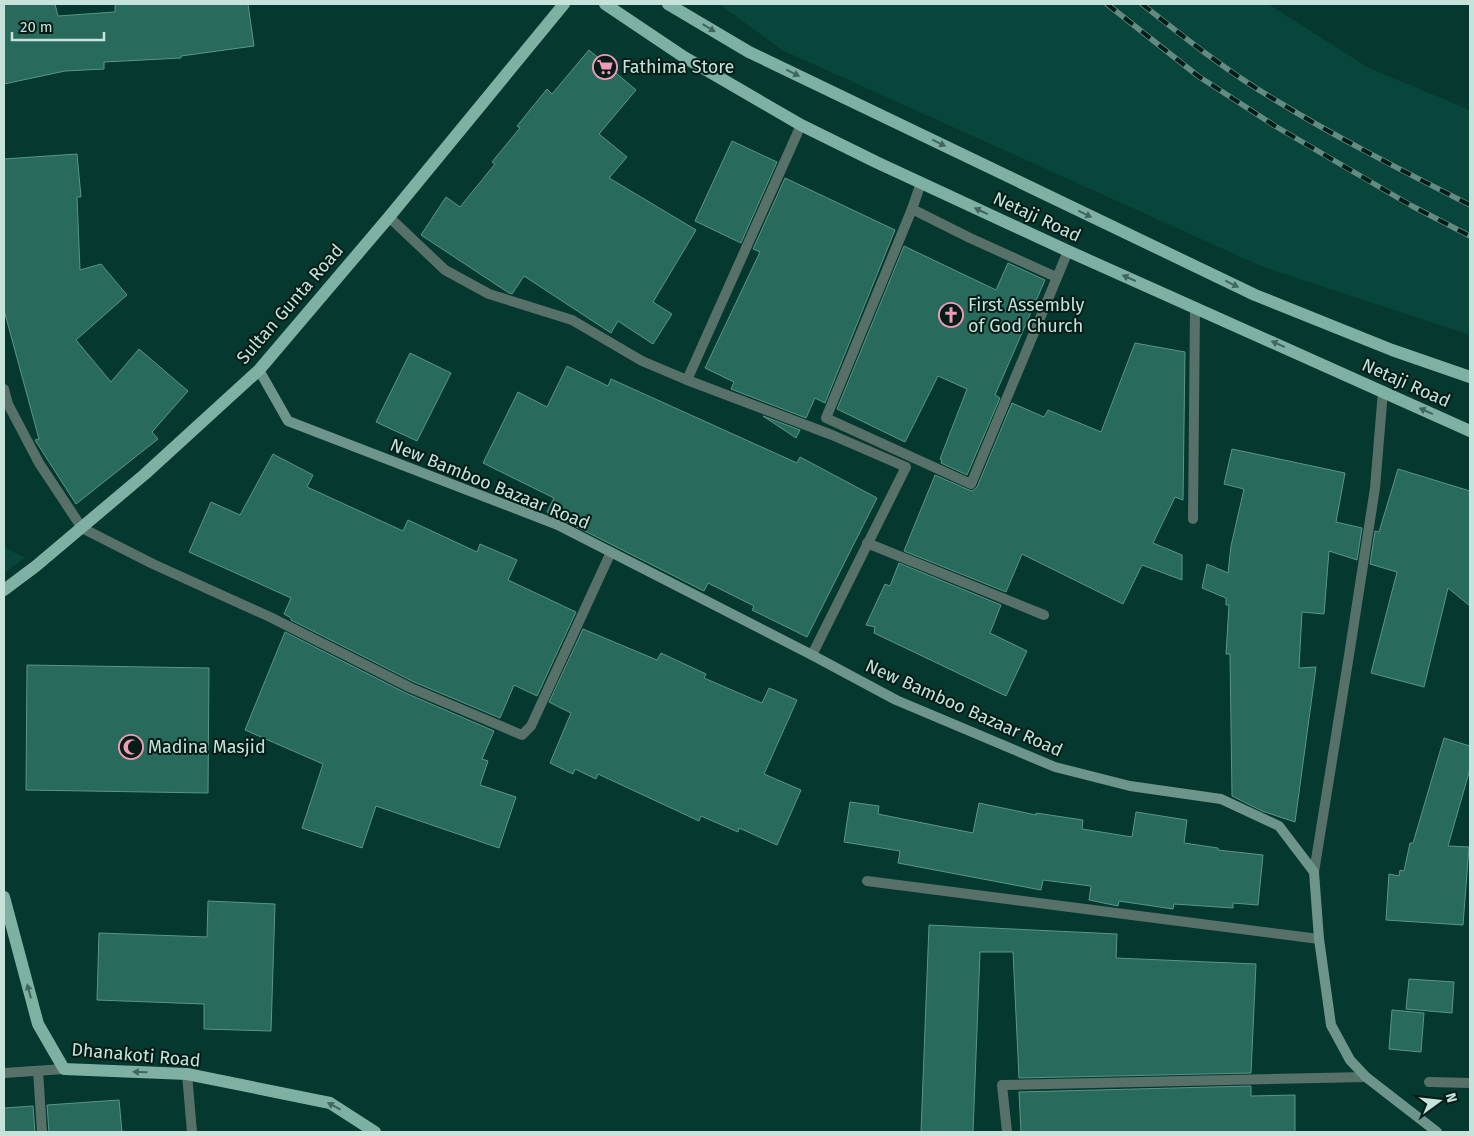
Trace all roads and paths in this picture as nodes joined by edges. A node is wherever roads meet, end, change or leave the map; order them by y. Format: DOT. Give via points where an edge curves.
graph roads {
  1 [pos="564,4"];
  2 [pos="605,4"];
  3 [pos="668,4"];
  4 [pos="801,125"];
  5 [pos="921,183"];
  6 [pos="912,209"];
  7 [pos="389,217"];
  8 [pos="1068,251"];
  9 [pos="1056,277"];
  10 [pos="1195,307"];
  11 [pos="259,370"];
  12 [pos="1470,377"];
  13 [pos="687,380"];
  14 [pos="4,389"];
  15 [pos="1383,391"];
  16 [pos="1470,431"];
  17 [pos="1192,519"];
  18 [pos="82,528"];
  19 [pos="867,543"];
  20 [pos="611,552"];
  21 [pos="4,590"];
  22 [pos="1044,615"];
  23 [pos="812,655"];
  24 [pos="1314,872"];
  25 [pos="867,881"];
  26 [pos="4,897"];
  27 [pos="1319,939"];
  28 [pos="64,1069"];
  29 [pos="38,1071"];
  30 [pos="4,1073"];
  31 [pos="187,1074"];
  32 [pos="1366,1077"];
  33 [pos="1429,1082"];
  34 [pos="1470,1083"];
  35 [pos="42,1132"];
  36 [pos="192,1132"];
  37 [pos="374,1132"];
  38 [pos="1007,1132"];
  39 [pos="1437,1132"];
  1 -- 7 [label="main road, Sultan Gunta Road"];
  2 -- 4 [label="main road, Netaji Road" via="684,57"];
  3 -- 12 [label="main road, Netaji Road, one-way" via="749,52 1255,296"];
  4 -- 5 [label="main road, Netaji Road"];
  4 -- 13 [label="street"];
  5 -- 6 [label="street"];
  8 -- 5 [label="main road, Netaji Road, one-way"];
  6 -- 9 [label="street"];
  6 -- 9 [label="street" via="826,418 971,484"];
  7 -- 11 [label="main road, Sultan Gunta Road"];
  7 -- 13 [label="street" via="454,275 489,294 572,320 642,361"];
  8 -- 9 [label="street"];
  10 -- 8 [label="main road, Netaji Road, one-way"];
  15 -- 10 [label="main road, Netaji Road, one-way"];
  10 -- 17 [label="street"];
  11 -- 18 [label="main road, Sultan Gunta Road"];
  11 -- 20 [label="street, New Bamboo Bazaar Road" via="288,421 558,526"];
  13 -- 19 [label="street" via="906,467"];
  14 -- 18 [label="street" via="8,404 40,463"];
  16 -- 15 [label="main road, Netaji Road, one-way"];
  15 -- 24 [label="street" via="1375,488"];
  18 -- 20 [label="street" via="411,688 522,735 531,726"];
  18 -- 21 [label="main road, Sultan Gunta Road"];
  19 -- 22 [label="street"];
  19 -- 23 [label="street"];
  20 -- 23 [label="street, New Bamboo Bazaar Road"];
  23 -- 24 [label="street, New Bamboo Bazaar Road" via="896,700 1055,768 1130,786 1221,799 1279,826"];
  24 -- 27 [label="street"];
  25 -- 27 [label="street"];
  28 -- 26 [label="main road, Dhanakoti Road, one-way" via="38,1024"];
  27 -- 32 [label="street" via="1331,1025 1350,1060"];
  28 -- 29 [label="street"];
  31 -- 28 [label="main road, Dhanakoti Road, one-way"];
  29 -- 30 [label="street"];
  29 -- 35 [label="street"];
  31 -- 36 [label="street"];
  37 -- 31 [label="main road, Dhanakoti Road, one-way" via="330,1103"];
  32 -- 38 [label="street" via="1002,1085"];
  32 -- 39 [label="street"];
  33 -- 34 [label="street"];
}
